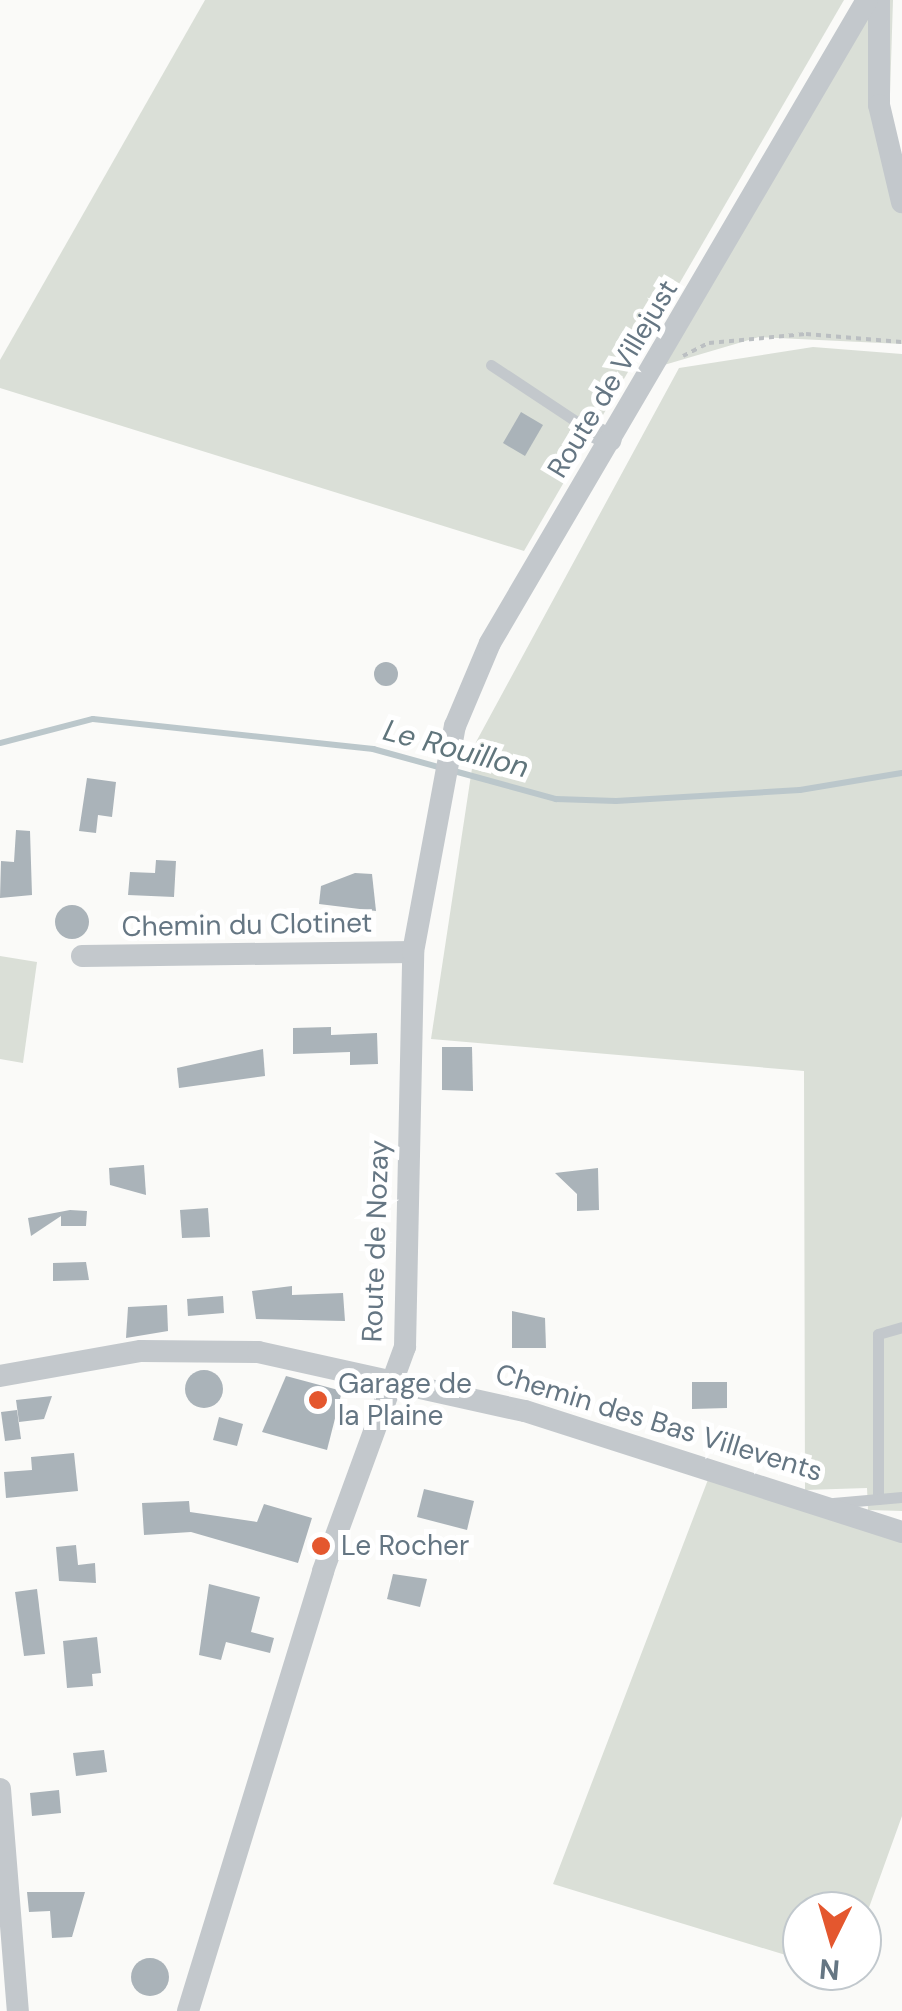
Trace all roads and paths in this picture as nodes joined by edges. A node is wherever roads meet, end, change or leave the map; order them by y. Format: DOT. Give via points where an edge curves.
graph roads {
  1 [pos="867,0"];
  2 [pos="879,0"];
  3 [pos="902,202"];
  4 [pos="902,342"];
  5 [pos="490,365"];
  6 [pos="652,372"];
  7 [pos="583,426"];
  8 [pos="611,440"];
  9 [pos="438,800"];
  10 [pos="413,952"];
  11 [pos="82,956"];
  12 [pos="902,1327"];
  13 [pos="0,1376"];
  14 [pos="396,1377"];
  15 [pos="902,1497"];
  16 [pos="878,1499"];
  17 [pos="819,1505"];
  18 [pos="902,1532"];
  19 [pos="0,1789"];
  20 [pos="18,2011"];
  21 [pos="188,2011"];
  1 -- 6 [label="street, Route de Villejust"];
  2 -- 3 [label="street" via="878,105"];
  4 -- 6 [label="path" via="806,334 709,344"];
  5 -- 7 [label="lane"];
  6 -- 8 [label="street, Route de Villejust"];
  7 -- 8 [label="street"];
  8 -- 9 [label="street, Route de Villejust" via="490,643 455,726"];
  9 -- 10 [label="street, Route de Nozay"];
  10 -- 11 [label="street, Chemin du Clotinet"];
  10 -- 14 [label="street, Route de Nozay" via="410,1302"];
  12 -- 16 [label="lane" via="878,1334"];
  13 -- 14 [label="street, Chemin des Bas Villevents" via="141,1351 258,1352"];
  14 -- 17 [label="street, Chemin des Bas Villevents"];
  14 -- 21 [label="street, Route de Nozay" via="322,1571"];
  15 -- 16 [label="lane"];
  16 -- 17 [label="lane"];
  17 -- 18 [label="street, Chemin des Bas Villevents"];
  19 -- 20 [label="street"];
}
